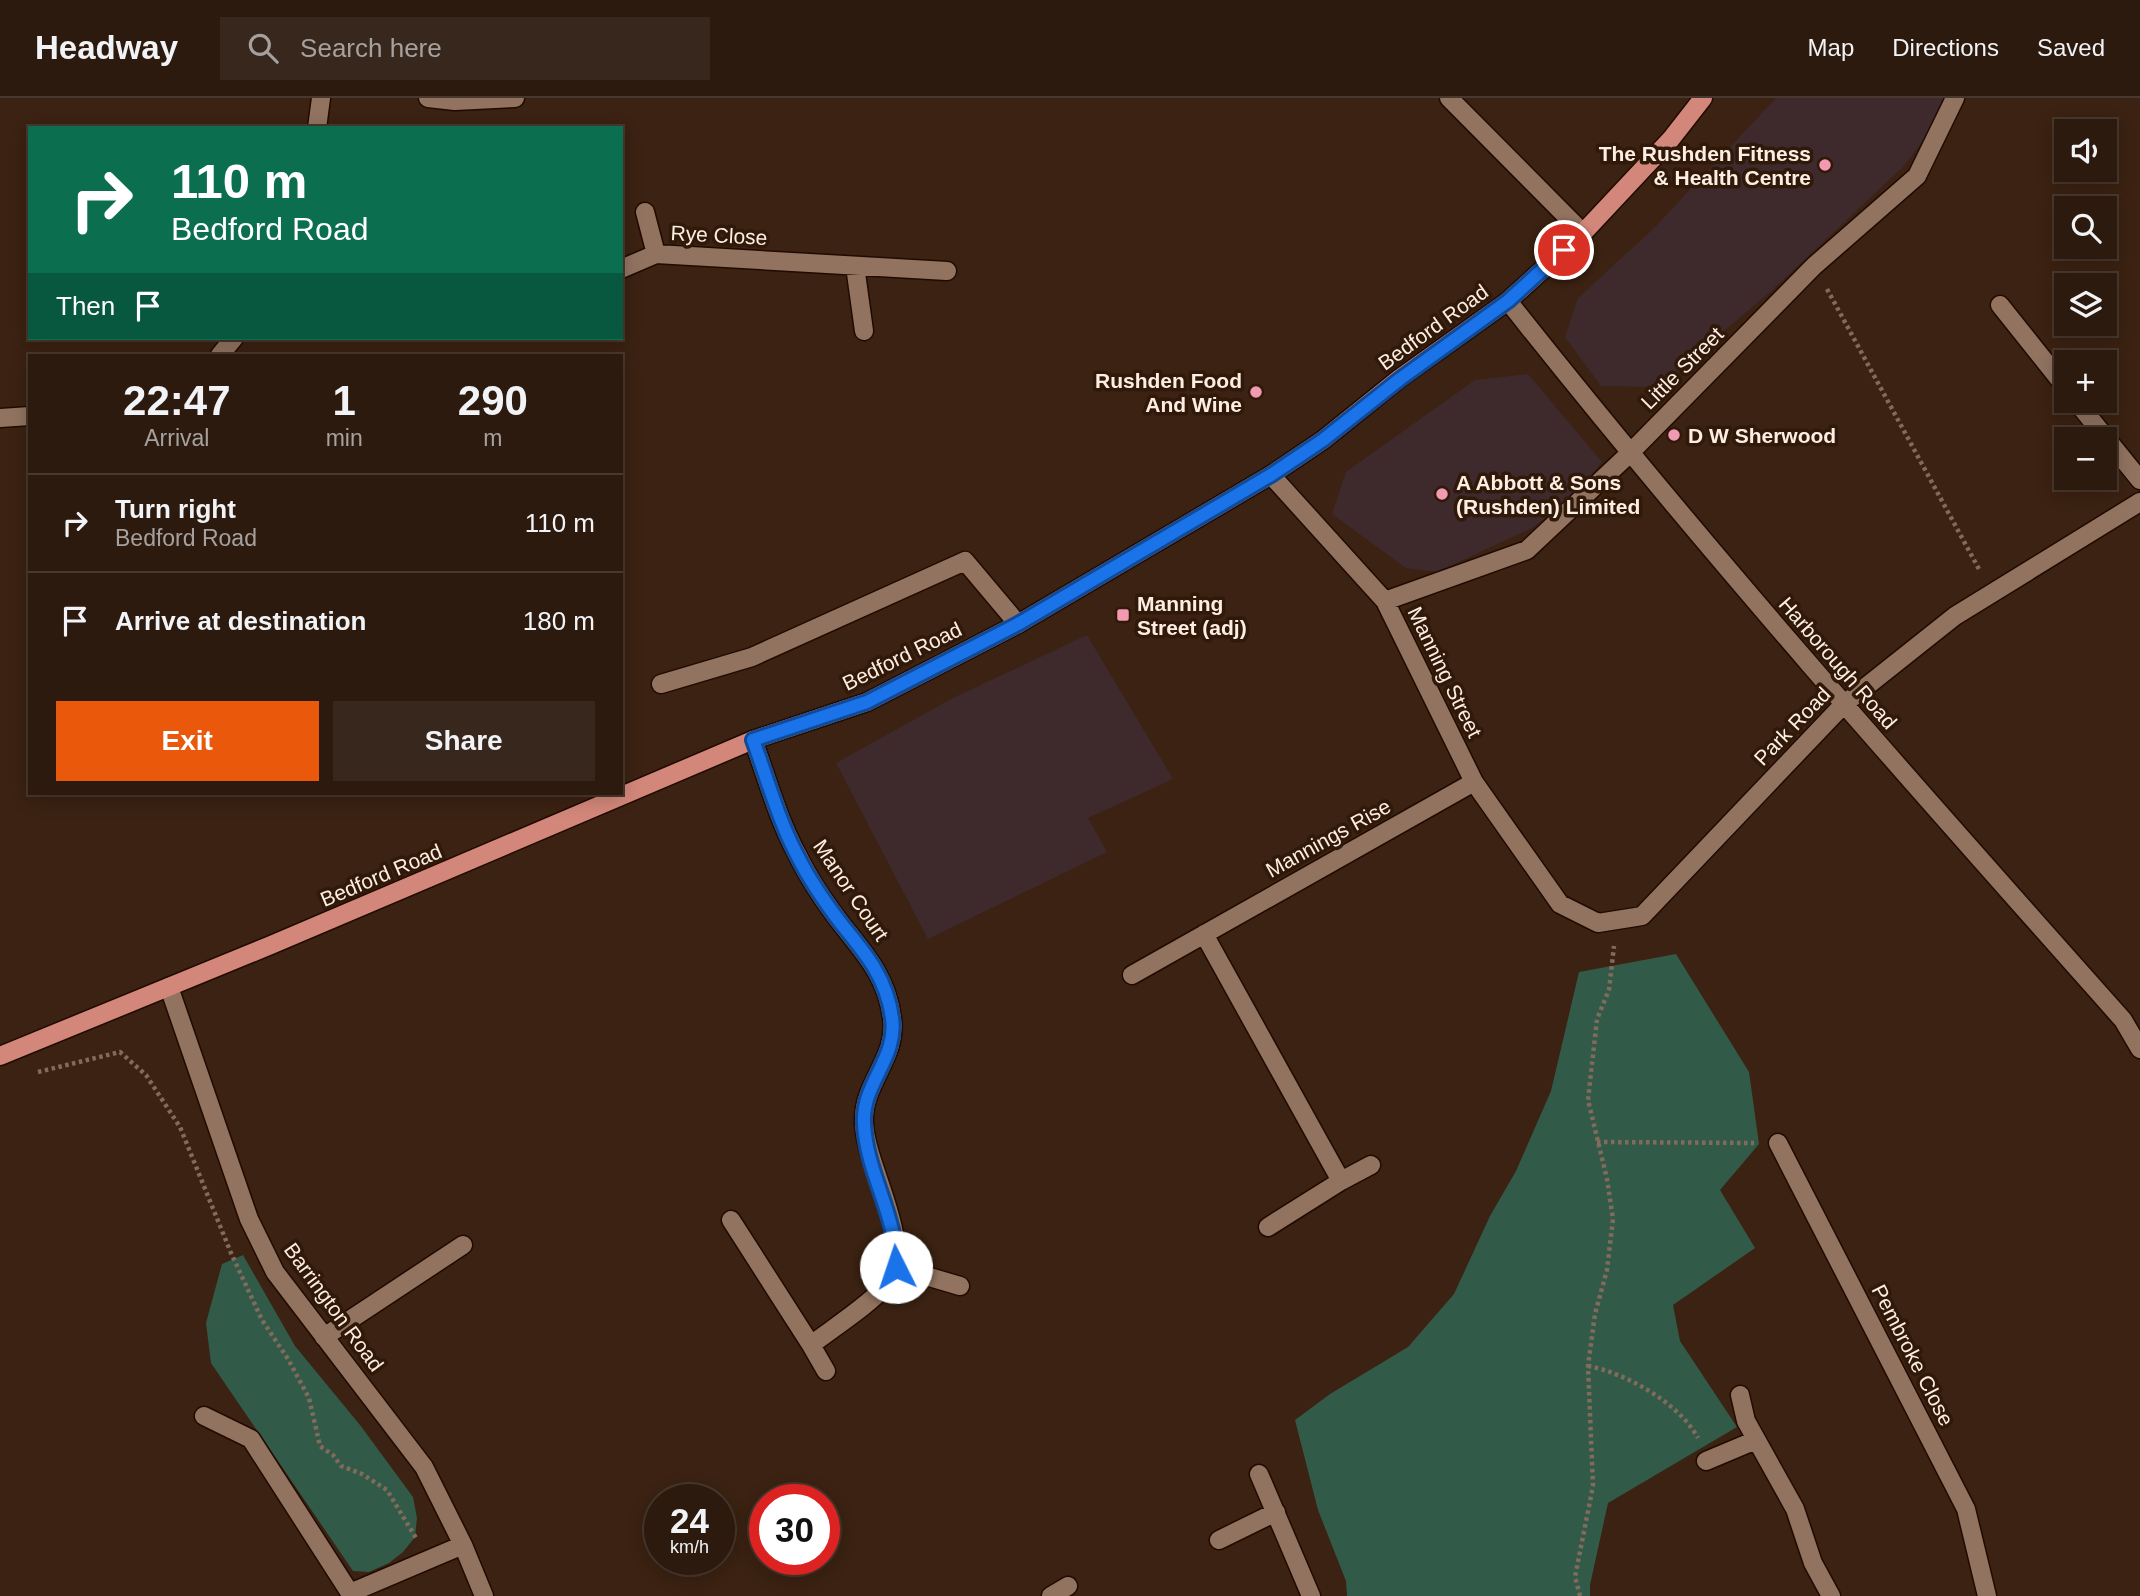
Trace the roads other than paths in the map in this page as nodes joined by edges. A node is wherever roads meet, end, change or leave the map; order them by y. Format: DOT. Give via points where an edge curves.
graph roads {
  1 [pos="321,98"];
  2 [pos="428,98"];
  3 [pos="515,98"];
  4 [pos="1449,98"];
  5 [pos="1703,98"];
  6 [pos="1955,98"];
  7 [pos="317,126"];
  8 [pos="645,212"];
  9 [pos="1583,233"];
  10 [pos="656,254"];
  11 [pos="855,266"];
  12 [pos="623,268"];
  13 [pos="947,271"];
  14 [pos="1508,301"];
  15 [pos="2000,305"];
  16 [pos="864,331"];
  17 [pos="232,340"];
  18 [pos="221,354"];
  19 [pos="2054,373"];
  20 [pos="2086,413"];
  21 [pos="28,416"];
  22 [pos="0,418"];
  23 [pos="1629,454"];
  24 [pos="1271,475"];
  25 [pos="2140,480"];
  26 [pos="2140,502"];
  27 [pos="1385,601"];
  28 [pos="1018,624"];
  29 [pos="661,684"];
  30 [pos="1843,705"];
  31 [pos="753,740"];
  32 [pos="1474,782"];
  33 [pos="623,795"];
  34 [pos="623,795"];
  35 [pos="1560,904"];
  36 [pos="1204,934"];
  37 [pos="1132,975"];
  38 [pos="169,987"];
  39 [pos="2140,1049"];
  40 [pos="0,1056"];
  41 [pos="1778,1143"];
  42 [pos="1370,1165"];
  43 [pos="1341,1181"];
  44 [pos="731,1220"];
  45 [pos="1268,1227"];
  46 [pos="463,1245"];
  47 [pos="896,1267"];
  48 [pos="960,1286"];
  49 [pos="324,1337"];
  50 [pos="811,1345"];
  51 [pos="826,1371"];
  52 [pos="1740,1395"];
  53 [pos="204,1416"];
  54 [pos="1756,1440"];
  55 [pos="1706,1461"];
  56 [pos="1259,1474"];
  57 [pos="1276,1512"];
  58 [pos="1219,1540"];
  59 [pos="463,1545"];
  60 [pos="1068,1586"];
  61 [pos="347,1594"];
  62 [pos="484,1596"];
  63 [pos="1051,1596"];
  64 [pos="1311,1596"];
  65 [pos="1831,1596"];
  66 [pos="1987,1596"];
  1 -- 7 [label="street"];
  2 -- 3 [label="street"];
  4 -- 9 [label="street"];
  5 -- 9 [label="main road, Bedford Road"];
  6 -- 23 [label="street, Little Street" via="1917,176 1814,266"];
  8 -- 10 [label="street, Rye Close"];
  9 -- 14 [label="main road, Bedford Road"];
  10 -- 11 [label="street, Rye Close"];
  10 -- 12 [label="street, Rye Close"];
  11 -- 13 [label="street, Rye Close"];
  11 -- 16 [label="street"];
  14 -- 23 [label="street, Harborough Road"];
  14 -- 24 [label="main road, Bedford Road"];
  15 -- 19 [label="street"];
  17 -- 18 [label="street"];
  20 -- 25 [label="street"];
  21 -- 22 [label="street"];
  23 -- 27 [label="street, Little Street" via="1527,550"];
  23 -- 30 [label="street, Harborough Road"];
  24 -- 27 [label="street, Manning Street"];
  24 -- 28 [label="main road, Bedford Road"];
  26 -- 30 [label="street, Park Road" via="1955,616"];
  27 -- 32 [label="street, Manning Street"];
  28 -- 29 [label="street" via="965,561 752,657"];
  28 -- 31 [label="main road, Bedford Road" via="867,702"];
  30 -- 35 [label="street, Park Road" via="1642,916 1598,923"];
  30 -- 39 [label="street, Harborough Road" via="2123,1020"];
  31 -- 34 [label="main road, Bedford Road"];
  31 -- 47 [label="street, Manor Court" via="795,852 842,925 868,955 884,987 893,1042 875,1076 864,1122 869,1156 897,1248"];
  32 -- 35 [label="street, Manning Street"];
  32 -- 36 [label="street, Mannings Rise"];
  33 -- 38 [label="main road, Bedford Road"];
  36 -- 37 [label="street, Mannings Rise"];
  36 -- 43 [label="street"];
  38 -- 40 [label="main road, Bedford Road"];
  38 -- 49 [label="street, Barrington Road" via="249,1219 275,1272"];
  41 -- 66 [label="street, Pembroke Close" via="1966,1509"];
  42 -- 43 [label="street"];
  43 -- 45 [label="street"];
  44 -- 50 [label="street"];
  46 -- 49 [label="street"];
  47 -- 48 [label="street"];
  47 -- 50 [label="street" via="885,1286"];
  49 -- 59 [label="street, Barrington Road" via="424,1467"];
  50 -- 51 [label="street"];
  52 -- 54 [label="street"];
  53 -- 61 [label="street" via="251,1439"];
  54 -- 55 [label="street"];
  54 -- 65 [label="street" via="1795,1509 1813,1563"];
  56 -- 57 [label="street"];
  57 -- 58 [label="street"];
  57 -- 64 [label="street"];
  59 -- 61 [label="street"];
  59 -- 62 [label="street, Barrington Road"];
  60 -- 63 [label="street"];
}
